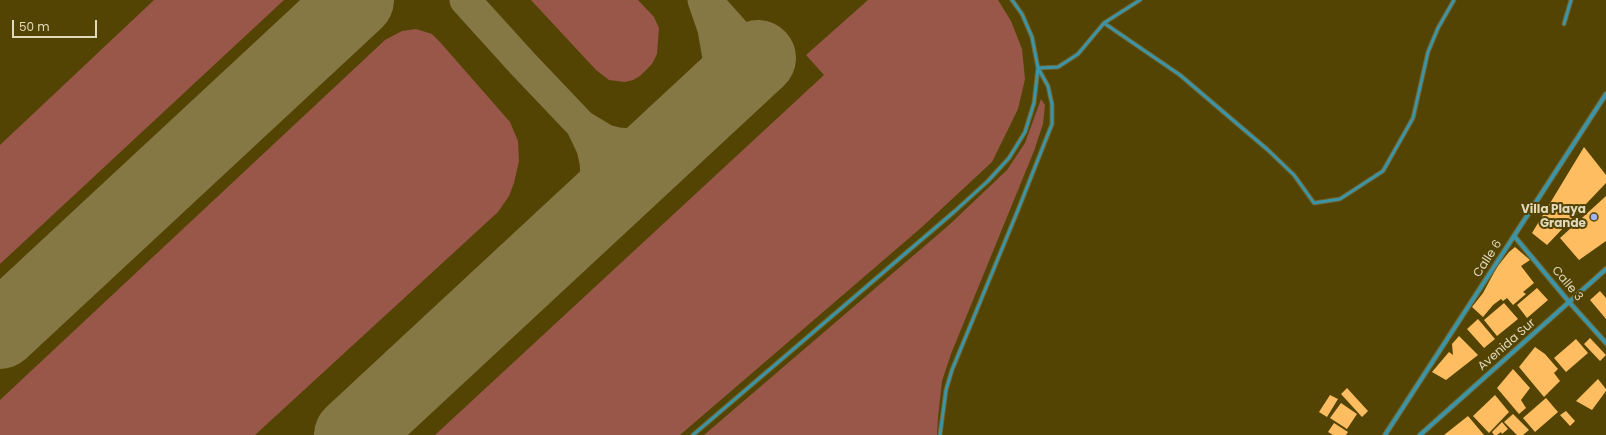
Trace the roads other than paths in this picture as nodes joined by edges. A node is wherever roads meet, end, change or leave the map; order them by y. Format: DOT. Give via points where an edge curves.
graph roads {
  1 [pos="1012,0"];
  2 [pos="1140,0"];
  3 [pos="1454,0"];
  4 [pos="1571,0"];
  5 [pos="1104,23"];
  6 [pos="1564,24"];
  7 [pos="1038,68"];
  8 [pos="1606,94"];
  9 [pos="1515,237"];
  10 [pos="1606,269"];
  11 [pos="1570,303"];
  12 [pos="1606,343"];
  13 [pos="693,435"];
  14 [pos="940,435"];
  15 [pos="1385,435"];
  16 [pos="1420,435"];
  1 -- 7 [label="lane" via="1022,14 1032,37"];
  2 -- 5 [label="lane"];
  3 -- 5 [label="lane" via="1428,52 1413,118 1384,171 1340,199 1314,203 1294,175 1268,150 1180,75"];
  4 -- 6 [label="lane"];
  5 -- 7 [label="lane" via="1078,54 1058,67"];
  7 -- 13 [label="lane" via="1034,103 1025,132 1009,158 988,181"];
  7 -- 14 [label="lane" via="1048,86 1052,104 1052,124 952,370 946,390"];
  8 -- 9 [label="street, Calle 6"];
  9 -- 11 [label="street, Calle 3"];
  9 -- 15 [label="street, Calle 6"];
  10 -- 11 [label="street, Avenida Sur"];
  11 -- 12 [label="street, Calle 3"];
  11 -- 16 [label="street, Avenida Sur"];
}
